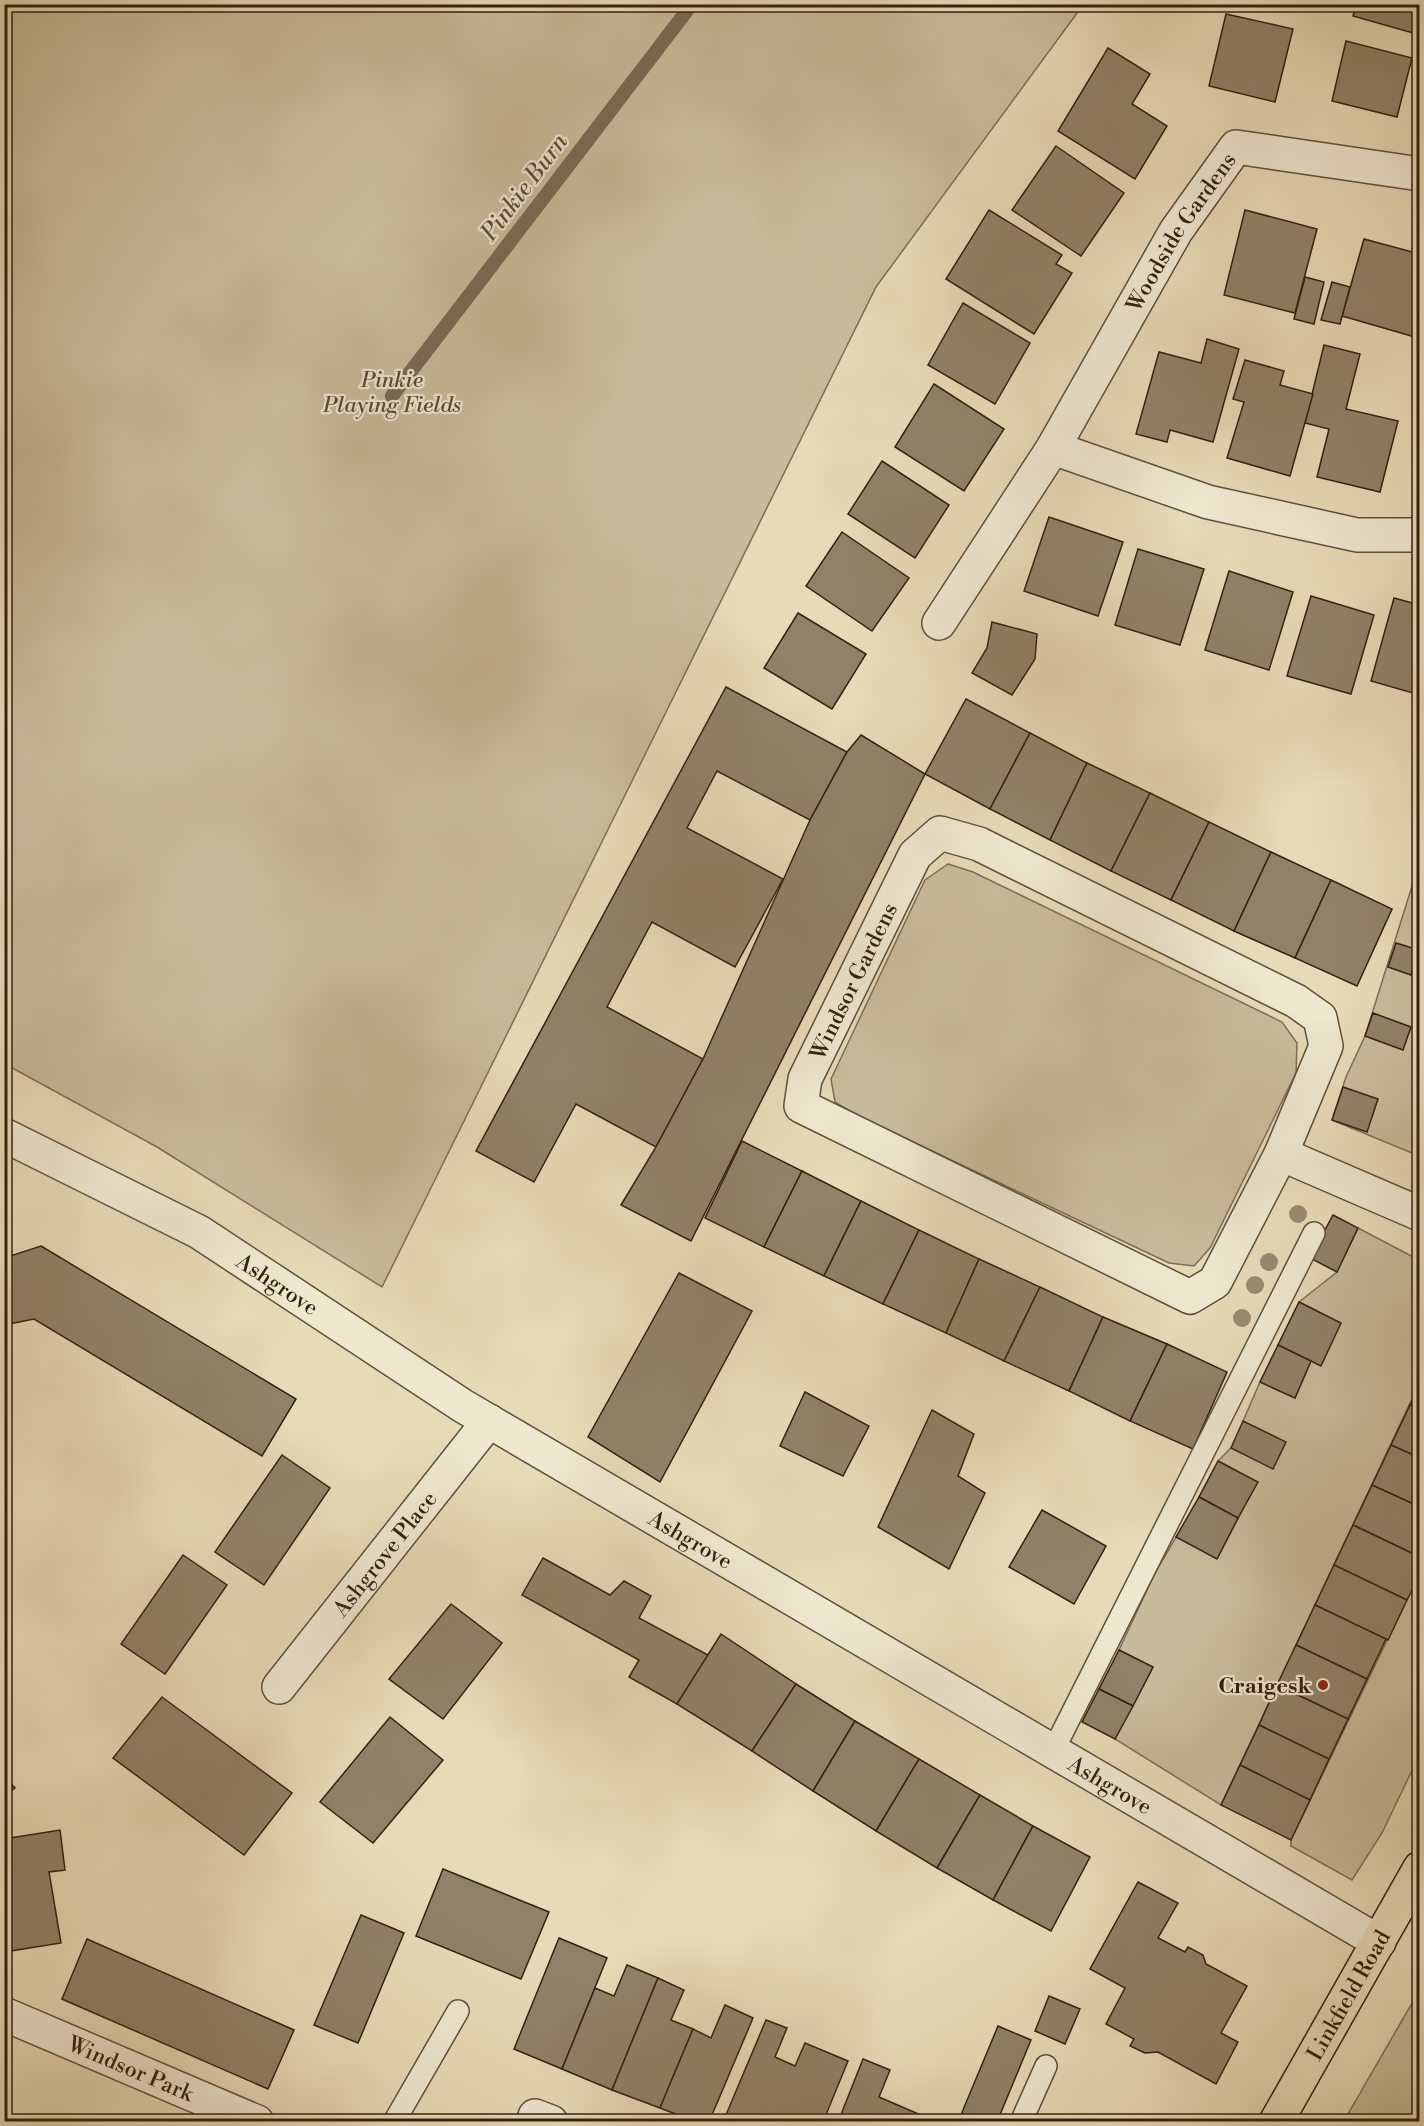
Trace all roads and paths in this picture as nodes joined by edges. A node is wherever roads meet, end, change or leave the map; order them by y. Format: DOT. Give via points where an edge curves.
graph roads {
  1 [pos="1419,174"];
  2 [pos="1053,448"];
  3 [pos="1419,535"];
  4 [pos="939,623"];
  5 [pos="4,1135"];
  6 [pos="1281,1154"];
  7 [pos="1419,1214"];
  8 [pos="1314,1233"];
  9 [pos="489,1422"];
  10 [pos="279,1687"];
  11 [pos="1053,1751"];
  12 [pos="1419,1868"];
  13 [pos="1378,1942"];
  14 [pos="458,2011"];
  15 [pos="4,2013"];
  16 [pos="1046,2066"];
  17 [pos="257,2121"];
  18 [pos="394,2121"];
  19 [pos="1021,2121"];
  20 [pos="1276,2121"];
  1 -- 2 [label="street, Woodside Gardens" via="1236,147 1176,231"];
  2 -- 3 [label="street" via="1208,502 1357,535"];
  2 -- 4 [label="street, Woodside Gardens"];
  5 -- 9 [label="street, Ashgrove" via="199,1232"];
  6 -- 6 [label="street, Windsor Gardens" via="1326,1046 1320,1018 1296,1001 979,844 940,832 915,855 805,1079 801,1106 1190,1297 1215,1282"];
  6 -- 7 [label="street"];
  8 -- 11 [label="lane"];
  9 -- 10 [label="street, Ashgrove Place"];
  9 -- 11 [label="street, Ashgrove"];
  11 -- 13 [label="street, Ashgrove"];
  12 -- 13 [label="main road, Linkfield Road"];
  13 -- 20 [label="main road, Linkfield Road"];
  14 -- 18 [label="lane"];
  15 -- 17 [label="street, Windsor Park"];
  16 -- 19 [label="lane"];
}
